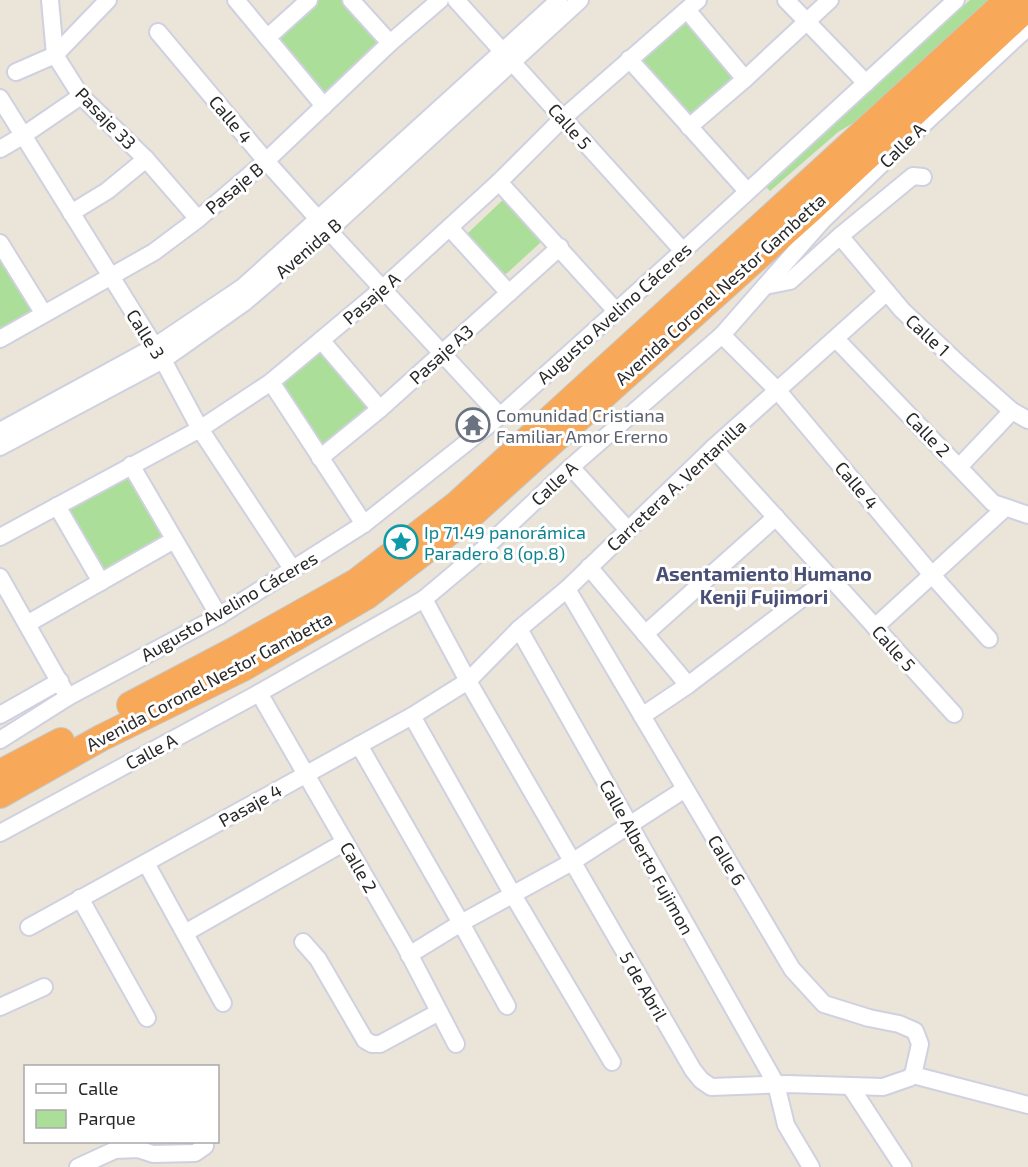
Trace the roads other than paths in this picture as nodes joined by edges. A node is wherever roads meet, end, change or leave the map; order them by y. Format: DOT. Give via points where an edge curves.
graph roads {
  1 [pos="50,0"];
  2 [pos="108,0"];
  3 [pos="236,0"];
  4 [pos="309,0"];
  5 [pos="351,0"];
  6 [pos="440,0"];
  7 [pos="456,0"];
  8 [pos="559,0"];
  9 [pos="580,0"];
  10 [pos="786,0"];
  11 [pos="830,0"];
  12 [pos="956,0"];
  13 [pos="1008,0"];
  14 [pos="693,5"];
  15 [pos="1028,7"];
  16 [pos="806,23"];
  17 [pos="1028,27"];
  18 [pos="158,32"];
  19 [pos="267,37"];
  20 [pos="390,43"];
  21 [pos="55,54"];
  22 [pos="508,57"];
  23 [pos="629,59"];
  24 [pos="16,72"];
  25 [pos="745,79"];
  26 [pos="866,83"];
  27 [pos="81,96"];
  28 [pos="0,98"];
  29 [pos="324,106"];
  30 [pos="563,118"];
  31 [pos="689,126"];
  32 [pos="24,135"];
  33 [pos="0,149"];
  34 [pos="146,159"];
  35 [pos="266,161"];
  36 [pos="923,177"];
  37 [pos="499,182"];
  38 [pos="747,191"];
  39 [pos="71,213"];
  40 [pos="198,219"];
  41 [pos="323,225"];
  42 [pos="450,228"];
  43 [pos="840,236"];
  44 [pos="0,243"];
  45 [pos="560,247"];
  46 [pos="683,251"];
  47 [pos="112,278"];
  48 [pos="765,286"];
  49 [pos="381,290"];
  50 [pos="887,292"];
  51 [pos="509,293"];
  52 [pos="616,310"];
  53 [pos="44,314"];
  54 [pos="722,335"];
  55 [pos="0,339"];
  56 [pos="836,339"];
  57 [pos="321,340"];
  58 [pos="158,353"];
  59 [pos="442,353"];
  60 [pos="271,382"];
  61 [pos="778,391"];
  62 [pos="380,409"];
  63 [pos="1012,411"];
  64 [pos="500,416"];
  65 [pos="1028,420"];
  66 [pos="200,429"];
  67 [pos="0,431"];
  68 [pos="0,447"];
  69 [pos="713,448"];
  70 [pos="320,458"];
  71 [pos="131,465"];
  72 [pos="571,467"];
  73 [pos="959,467"];
  74 [pos="57,506"];
  75 [pos="1005,508"];
  76 [pos="1028,515"];
  77 [pos="776,517"];
  78 [pos="364,524"];
  79 [pos="628,530"];
  80 [pos="0,537"];
  81 [pos="174,540"];
  82 [pos="589,567"];
  83 [pos="293,570"];
  84 [pos="932,574"];
  85 [pos="0,577"];
  86 [pos="831,578"];
  87 [pos="100,582"];
  88 [pos="567,589"];
  89 [pos="424,599"];
  90 [pos="219,616"];
  91 [pos="27,624"];
  92 [pos="875,627"];
  93 [pos="519,629"];
  94 [pos="645,634"];
  95 [pos="988,639"];
  96 [pos="60,681"];
  97 [pos="468,681"];
  98 [pos="688,685"];
  99 [pos="259,693"];
  100 [pos="68,697"];
  101 [pos="954,714"];
  102 [pos="0,715"];
  103 [pos="412,716"];
  104 [pos="642,716"];
  105 [pos="0,740"];
  106 [pos="359,745"];
  107 [pos="0,773"];
  108 [pos="306,774"];
  109 [pos="685,789"];
  110 [pos="0,795"];
  111 [pos="628,824"];
  112 [pos="0,833"];
  113 [pos="345,842"];
  114 [pos="146,862"];
  115 [pos="572,862"];
  116 [pos="513,895"];
  117 [pos="80,898"];
  118 [pos="461,923"];
  119 [pos="29,927"];
  120 [pos="185,933"];
  121 [pos="303,942"];
  122 [pos="409,955"];
  123 [pos="44,987"];
  124 [pos="223,1003"];
  125 [pos="507,1006"];
  126 [pos="0,1007"];
  127 [pos="439,1012"];
  128 [pos="147,1018"];
  129 [pos="456,1044"];
  130 [pos="612,1062"];
  131 [pos="913,1075"];
  132 [pos="776,1084"];
  133 [pos="850,1086"];
  134 [pos="1028,1105"];
  135 [pos="204,1146"];
  136 [pos="90,1165"];
  137 [pos="811,1167"];
  138 [pos="903,1167"];
  1 -- 21 [label="street, Pasaje 33"];
  2 -- 21 [label="street"];
  3 -- 19 [label="street"];
  4 -- 19 [label="street"];
  5 -- 20 [label="street"];
  6 -- 20 [label="street, Pasaje B"];
  7 -- 22 [label="street, Calle 5"];
  8 -- 22 [label="street, Avenida B"];
  9 -- 22 [label="street, Avenida B"];
  10 -- 16 [label="street"];
  11 -- 16 [label="street"];
  12 -- 26 [label="street, Augusto Avelino Cáceres"];
  13 -- 107 [label="highway, Avenida Coronel Nestor Gambetta" via="457,504 365,575 233,651"];
  14 -- 23 [label="street, Pasaje A"];
  14 -- 25 [label="street"];
  15 -- 110 [label="highway, Avenida Coronel Nestor Gambetta" via="469,517 367,596 243,668 101,738"];
  16 -- 25 [label="street"];
  16 -- 26 [label="street"];
  17 -- 48 [label="street, Calle A" via="824,220"];
  18 -- 35 [label="street, Calle 4"];
  19 -- 29 [label="street"];
  20 -- 29 [label="street, Pasaje B"];
  21 -- 24 [label="street"];
  21 -- 27 [label="street, Pasaje 33"];
  22 -- 30 [label="street, Calle 5"];
  22 -- 41 [label="street, Avenida B"];
  23 -- 30 [label="street, Pasaje A"];
  23 -- 31 [label="street"];
  25 -- 31 [label="street"];
  26 -- 38 [label="street, Augusto Avelino Cáceres"];
  27 -- 32 [label="street"];
  27 -- 34 [label="street, Pasaje 33"];
  28 -- 32 [label="street, Calle 3"];
  29 -- 35 [label="street, Pasaje B"];
  30 -- 37 [label="street, Pasaje A"];
  30 -- 46 [label="street, Calle 5"];
  31 -- 38 [label="street"];
  32 -- 33 [label="street"];
  32 -- 39 [label="street, Calle 3"];
  34 -- 39 [label="street" via="107,191"];
  34 -- 40 [label="street, Pasaje 33"];
  35 -- 40 [label="street, Pasaje B"];
  35 -- 41 [label="street, Calle 4"];
  36 -- 43 [label="street" via="913,176"];
  37 -- 42 [label="street, Pasaje A"];
  37 -- 45 [label="street"];
  38 -- 46 [label="street, Augusto Avelino Cáceres"];
  39 -- 47 [label="street, Calle 3"];
  40 -- 47 [label="street, Pasaje B"];
  41 -- 49 [label="street, Calle 4"];
  41 -- 58 [label="street, Avenida B" via="245,302"];
  42 -- 49 [label="street, Pasaje A"];
  42 -- 51 [label="street"];
  43 -- 48 [label="street" via="790,281"];
  43 -- 50 [label="street, Calle 1"];
  44 -- 53 [label="street"];
  45 -- 51 [label="street, Pasaje A3"];
  45 -- 52 [label="street"];
  46 -- 52 [label="street, Augusto Avelino Cáceres"];
  47 -- 53 [label="street, Pasaje B"];
  47 -- 58 [label="street, Calle 3"];
  48 -- 54 [label="street, Calle A"];
  49 -- 57 [label="street, Pasaje A"];
  49 -- 59 [label="street, Calle 4"];
  50 -- 56 [label="street, Carretera A. Ventanilla"];
  50 -- 63 [label="street, Calle 1"];
  51 -- 59 [label="street, Pasaje A3"];
  52 -- 64 [label="street, Augusto Avelino Cáceres"];
  53 -- 55 [label="street, Pasaje B"];
  54 -- 61 [label="street, Calle 4"];
  54 -- 72 [label="street, Calle A"];
  56 -- 61 [label="street, Carretera A. Ventanilla"];
  56 -- 73 [label="street, Calle 2"];
  57 -- 60 [label="street, Pasaje A"];
  57 -- 62 [label="street"];
  58 -- 66 [label="street, Calle 3"];
  58 -- 67 [label="street, Avenida B"];
  58 -- 68 [label="street, Avenida B"];
  59 -- 62 [label="street, Pasaje A3"];
  59 -- 64 [label="street, Calle 4"];
  60 -- 66 [label="street, Pasaje A"];
  60 -- 70 [label="street"];
  61 -- 69 [label="street, Carretera A. Ventanilla"];
  61 -- 84 [label="street, Calle 4"];
  62 -- 70 [label="street, Pasaje A3"];
  63 -- 65 [label="street, Calle 1"];
  63 -- 73 [label="street"];
  64 -- 78 [label="street, Augusto Avelino Cáceres"];
  66 -- 71 [label="street, Pasaje A"];
  66 -- 83 [label="street, Calle 3"];
  69 -- 77 [label="street, Calle 5"];
  69 -- 79 [label="street, Carretera A. Ventanilla"];
  70 -- 78 [label="street"];
  71 -- 74 [label="street, Pasaje A"];
  71 -- 81 [label="street"];
  72 -- 79 [label="street"];
  72 -- 89 [label="street, Calle A"];
  73 -- 75 [label="street, Calle 2" via="993,503"];
  74 -- 80 [label="street, Pasaje A"];
  74 -- 87 [label="street"];
  75 -- 76 [label="street, Calle 2"];
  75 -- 84 [label="street"];
  77 -- 86 [label="street, Calle 5"];
  77 -- 94 [label="street"];
  78 -- 83 [label="street, Augusto Avelino Cáceres"];
  79 -- 82 [label="street, Carretera A. Ventanilla"];
  81 -- 87 [label="street"];
  81 -- 90 [label="street"];
  82 -- 88 [label="street, Carretera A. Ventanilla"];
  82 -- 94 [label="street"];
  83 -- 90 [label="street, Augusto Avelino Cáceres"];
  84 -- 92 [label="street"];
  84 -- 95 [label="street, Calle 4"];
  85 -- 91 [label="street"];
  86 -- 92 [label="street, Calle 5"];
  86 -- 98 [label="street"];
  87 -- 91 [label="street"];
  88 -- 93 [label="street, Carretera A. Ventanilla"];
  88 -- 104 [label="street, Calle 6"];
  89 -- 97 [label="street, 5 de Abril"];
  89 -- 99 [label="street, Calle A"];
  90 -- 100 [label="street, Augusto Avelino Cáceres"];
  91 -- 96 [label="street"];
  92 -- 101 [label="street, Calle 5"];
  93 -- 97 [label="street, Carretera A. Ventanilla"];
  93 -- 111 [label="street, Calle Alberto Fujimon"];
  94 -- 98 [label="street"];
  96 -- 100 [label="street"];
  96 -- 102 [label="street"];
  97 -- 103 [label="street, Pasaje 4"];
  97 -- 115 [label="street, 5 de Abril"];
  98 -- 104 [label="street"];
  99 -- 108 [label="street, Calle 2"];
  99 -- 112 [label="street, Calle A"];
  100 -- 105 [label="street, Augusto Avelino Cáceres"];
  103 -- 106 [label="street, Pasaje 4"];
  103 -- 116 [label="street"];
  104 -- 109 [label="street, Calle 6"];
  106 -- 108 [label="street, Pasaje 4"];
  106 -- 118 [label="street"];
  108 -- 113 [label="street, Calle 2"];
  108 -- 114 [label="street, Pasaje 4"];
  109 -- 111 [label="street"];
  109 -- 131 [label="street, Calle 6" via="792,969 824,1004 915,1031 920,1044"];
  111 -- 115 [label="street"];
  111 -- 132 [label="street, Calle Alberto Fujimon"];
  113 -- 120 [label="street"];
  113 -- 122 [label="street, Calle 2"];
  114 -- 117 [label="street, Pasaje 4"];
  114 -- 120 [label="street"];
  115 -- 116 [label="street"];
  115 -- 132 [label="street, 5 de Abril" via="701,1080 711,1087"];
  116 -- 118 [label="street"];
  116 -- 130 [label="street"];
  117 -- 119 [label="street, Pasaje 4"];
  117 -- 128 [label="street"];
  118 -- 122 [label="street"];
  118 -- 125 [label="street"];
  120 -- 124 [label="street"];
  121 -- 127 [label="street" via="318,959 365,1040 372,1044 380,1044"];
  122 -- 127 [label="street, Calle 2"];
  123 -- 126 [label="street"];
  127 -- 129 [label="street, Calle 2"];
  131 -- 133 [label="street, 5 de Abril" via="883,1087"];
  131 -- 134 [label="street"];
  132 -- 133 [label="street, 5 de Abril"];
  132 -- 137 [label="street, Calle Alberto Fujimon" via="786,1125"];
  133 -- 138 [label="street"];
  135 -- 136 [label="street" via="195,1153 115,1150"];
}
